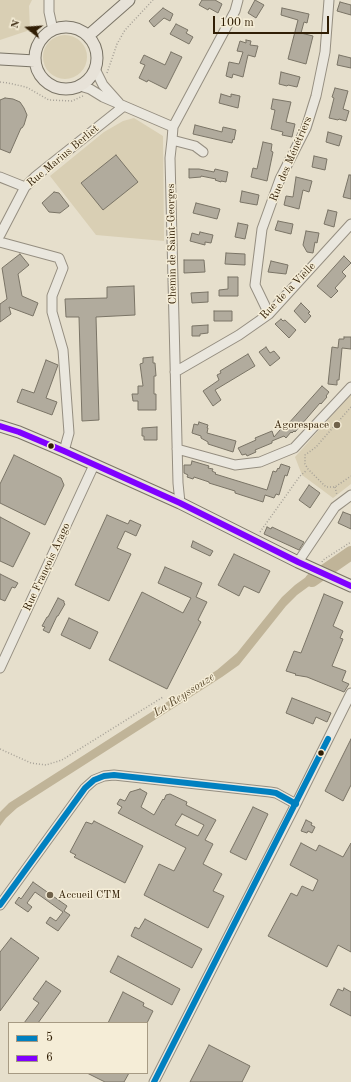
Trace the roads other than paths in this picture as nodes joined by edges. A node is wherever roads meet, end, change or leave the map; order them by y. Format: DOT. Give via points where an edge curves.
graph roads {
  1 [pos="49,0"];
  2 [pos="129,0"];
  3 [pos="238,0"];
  4 [pos="328,0"];
  5 [pos="53,30"];
  6 [pos="88,36"];
  7 [pos="0,59"];
  8 [pos="35,62"];
  9 [pos="95,69"];
  10 [pos="80,86"];
  11 [pos="122,105"];
  12 [pos="173,128"];
  13 [pos="172,140"];
  14 [pos="203,152"];
  15 [pos="0,177"];
  16 [pos="25,187"];
  17 [pos="351,224"];
  18 [pos="0,235"];
  19 [pos="0,242"];
  20 [pos="269,314"];
  21 [pos="175,372"];
  22 [pos="351,387"];
  23 [pos="0,426"];
  24 [pos="177,449"];
  25 [pos="64,451"];
  26 [pos="94,465"];
  27 [pos="351,494"];
  28 [pos="180,503"];
  29 [pos="298,562"];
  30 [pos="349,585"];
  31 [pos="0,668"];
  32 [pos="351,693"];
  33 [pos="296,804"];
  34 [pos="0,905"];
  35 [pos="154,1082"];
  1 -- 5 [label="street" via="48,12"];
  2 -- 6 [label="main road"];
  3 -- 12 [label="street, Chemin de Saint-Georges" via="235,11"];
  4 -- 20 [label="street, Rue des Ménétriers" via="325,52 316,96 306,128 280,179 262,228 255,285"];
  5 -- 6 [label="main road" via="62,27 72,28"];
  5 -- 8 [label="main road" via="39,43 35,52"];
  6 -- 9 [label="main road" via="96,52"];
  7 -- 8 [label="main road"];
  8 -- 10 [label="main road" via="40,75 51,86 60,89"];
  9 -- 10 [label="main road"];
  9 -- 11 [label="street" via="103,84"];
  10 -- 11 [label="street"];
  11 -- 12 [label="street"];
  11 -- 16 [label="street, Rue Marius Berliet"];
  12 -- 13 [label="street, Chemin de Saint-Georges"];
  13 -- 14 [label="street" via="196,146"];
  13 -- 21 [label="street, Chemin de Saint-Georges" via="170,158"];
  15 -- 16 [label="street"];
  16 -- 18 [label="street, Rue Marius Berliet"];
  17 -- 20 [label="street, Rue de la Vielle"];
  19 -- 25 [label="street" via="59,258 63,268 52,296 52,312 63,350 69,433"];
  20 -- 21 [label="street, Rue de la Vielle" via="239,335"];
  21 -- 24 [label="street, Chemin de Saint-Georges"];
  22 -- 24 [label="street" via="294,448 260,462 235,465"];
  23 -- 25 [label="main road"];
  24 -- 28 [label="street, Chemin de Saint-Georges"];
  25 -- 26 [label="main road"];
  26 -- 28 [label="main road"];
  26 -- 31 [label="street, Rue François Arago"];
  27 -- 29 [label="street" via="334,507"];
  28 -- 29 [label="main road"];
  29 -- 30 [label="main road"];
  32 -- 33 [label="street"];
  33 -- 34 [label="street" via="270,792 104,776 85,788"];
  33 -- 35 [label="street"];
}
